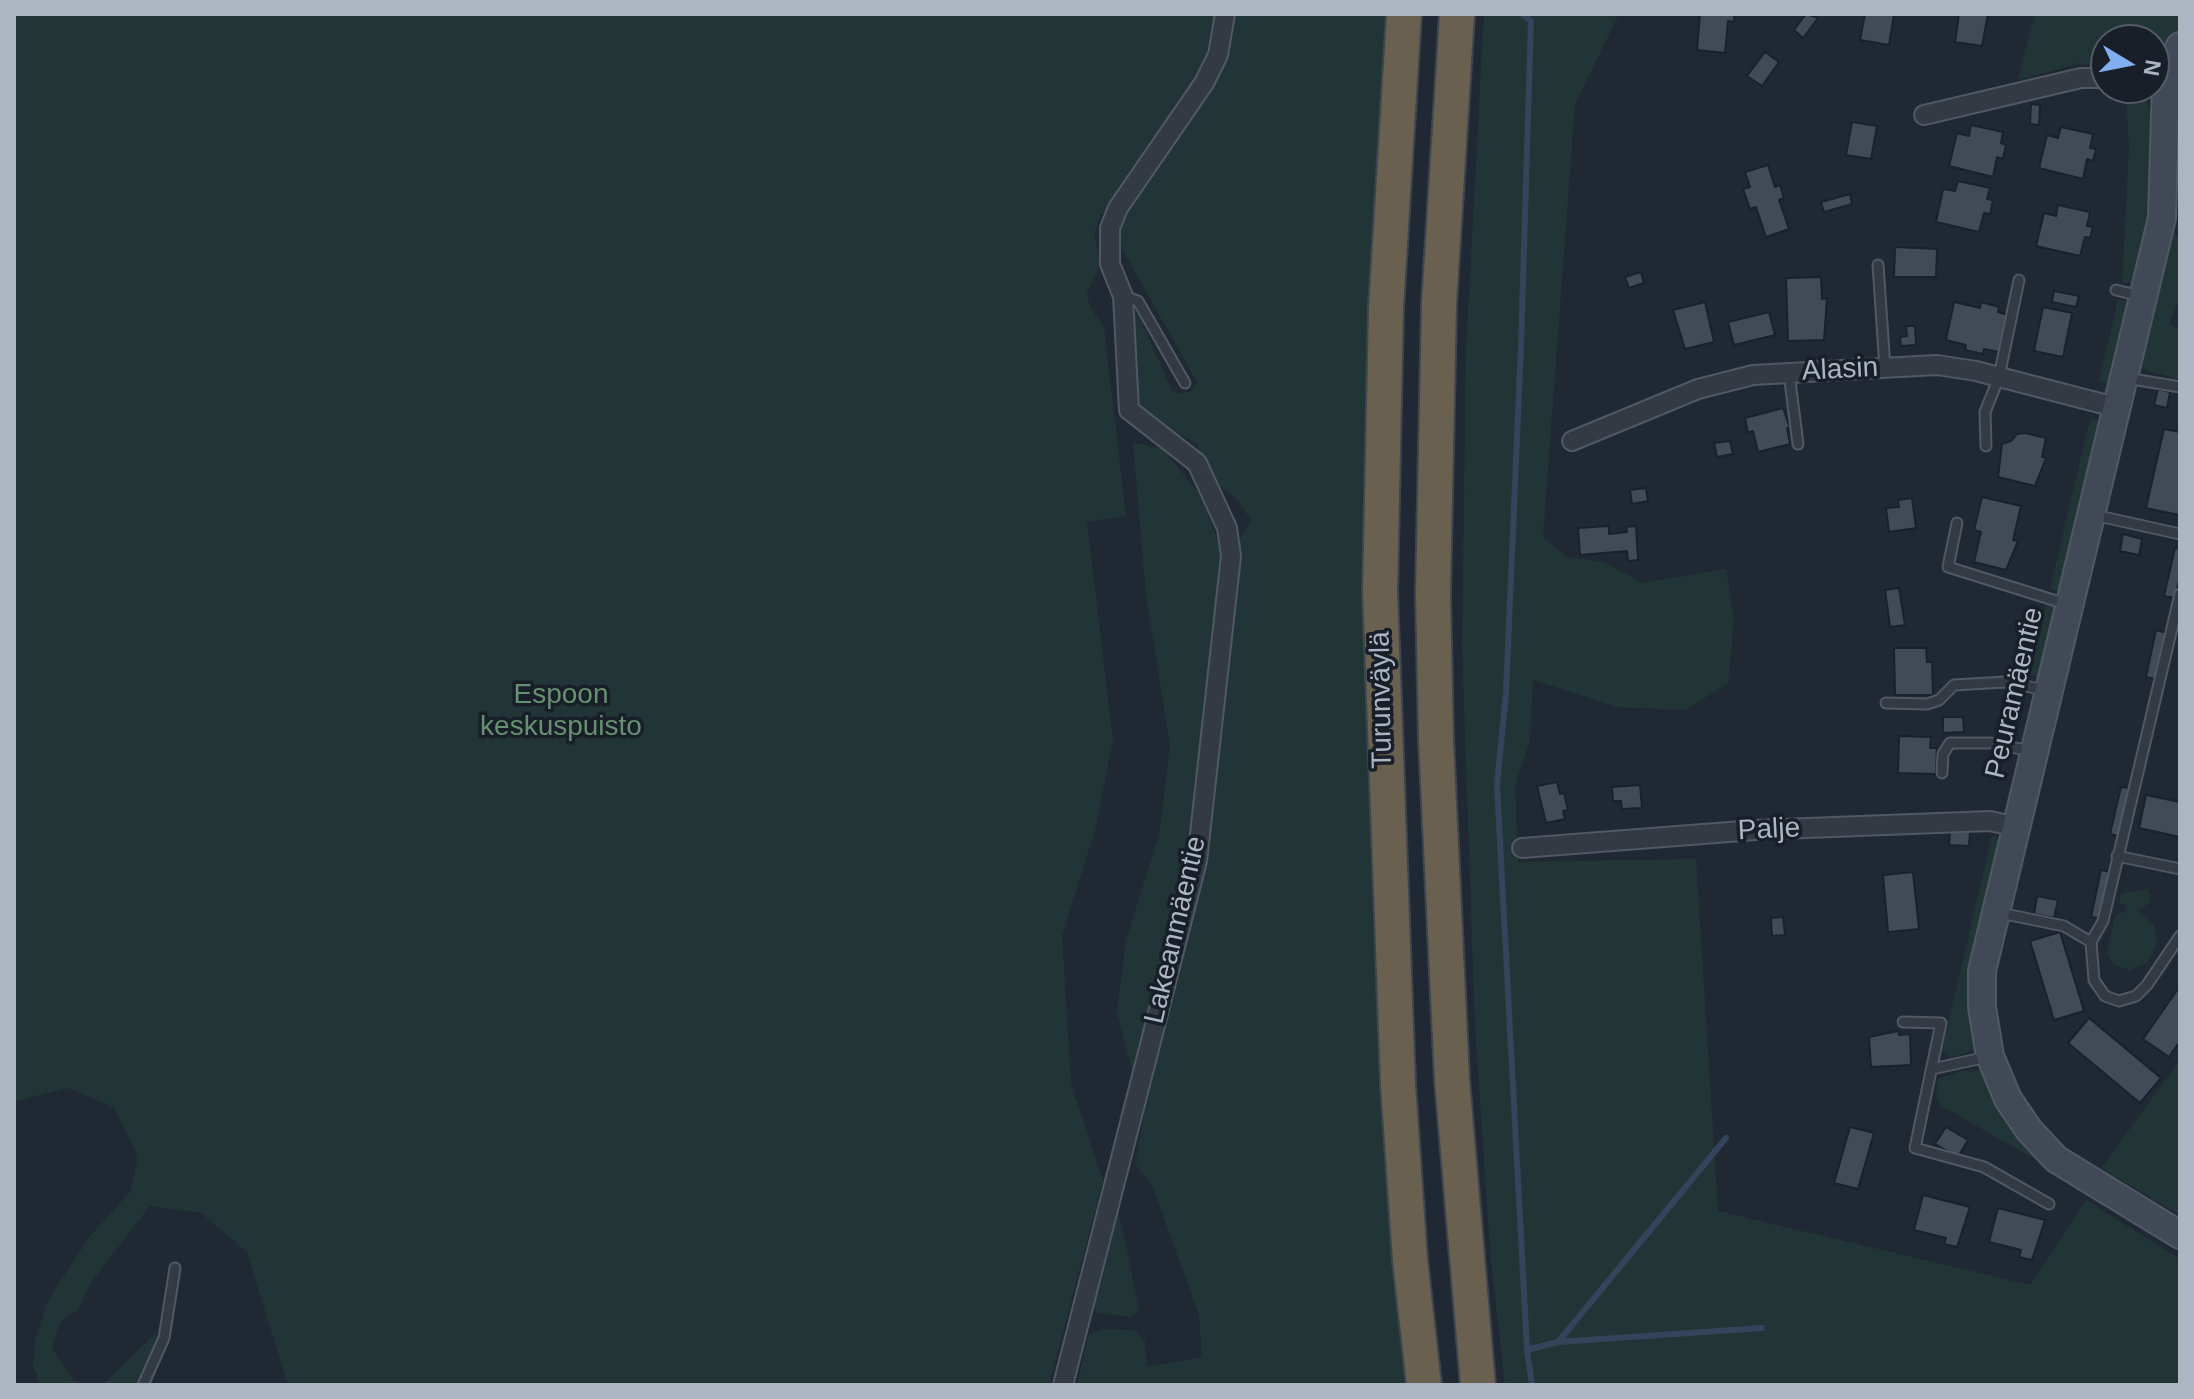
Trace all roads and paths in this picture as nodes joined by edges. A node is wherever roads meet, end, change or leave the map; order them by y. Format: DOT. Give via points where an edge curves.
graph roads {
  1 [pos="1225,14"];
  2 [pos="1404,14"];
  3 [pos="1457,14"];
  4 [pos="2180,46"];
  5 [pos="2170,64"];
  6 [pos="2090,78"];
  7 [pos="2160,104"];
  8 [pos="1924,115"];
  9 [pos="1878,265"];
  10 [pos="2019,280"];
  11 [pos="2116,290"];
  12 [pos="1123,296"];
  13 [pos="2142,297"];
  14 [pos="1885,368"];
  15 [pos="1789,373"];
  16 [pos="1999,377"];
  17 [pos="2123,377"];
  18 [pos="1185,383"];
  19 [pos="2180,387"];
  20 [pos="2115,407"];
  21 [pos="1572,441"];
  22 [pos="1798,444"];
  23 [pos="1986,446"];
  24 [pos="2091,514"];
  25 [pos="1957,523"];
  26 [pos="2180,534"];
  27 [pos="2180,594"];
  28 [pos="2069,605"];
  29 [pos="2049,691"];
  30 [pos="1886,703"];
  31 [pos="2034,752"];
  32 [pos="1942,773"];
  33 [pos="2017,827"];
  34 [pos="1522,848"];
  35 [pos="2117,856"];
  36 [pos="2180,869"];
  37 [pos="1996,912"];
  38 [pos="2180,936"];
  39 [pos="2091,942"];
  40 [pos="1903,1022"];
  41 [pos="1990,1056"];
  42 [pos="1932,1069"];
  43 [pos="2049,1204"];
  44 [pos="2180,1235"];
  45 [pos="175,1268"];
  46 [pos="143,1385"];
  47 [pos="1063,1385"];
  48 [pos="1424,1385"];
  49 [pos="1478,1385"];
  1 -- 12 [label="street" via="1218,55 1204,83 1118,208 1110,228 1110,264"];
  2 -- 48 [label="highway, Turunväylä" via="1386,308 1380,591 1398,1084"];
  3 -- 49 [label="highway, Turunväylä" via="1439,304 1433,593 1451,1065"];
  4 -- 5 [label="street, Peuramäentie"];
  6 -- 8 [label="street"];
  7 -- 13 [label="street, Peuramäentie" via="2162,218"];
  9 -- 14 [label="lane"];
  10 -- 16 [label="lane"];
  11 -- 13 [label="lane"];
  12 -- 18 [label="lane" via="1138,301"];
  12 -- 47 [label="street, Lakeanmäentie" via="1129,410 1197,463 1227,528 1231,556 1197,861"];
  13 -- 17 [label="street, Peuramäentie"];
  14 -- 15 [label="street, Alasin"];
  14 -- 16 [label="street, Alasin" via="1937,365"];
  15 -- 21 [label="street, Alasin" via="1753,375 1698,389"];
  15 -- 22 [label="lane"];
  16 -- 20 [label="street, Alasin"];
  16 -- 23 [label="lane" via="1985,412"];
  17 -- 19 [label="lane"];
  17 -- 20 [label="street, Peuramäentie"];
  20 -- 24 [label="street, Peuramäentie"];
  24 -- 26 [label="lane"];
  24 -- 28 [label="street, Peuramäentie"];
  25 -- 28 [label="lane" via="1948,567"];
  27 -- 35 [label="lane"];
  28 -- 29 [label="street, Peuramäentie"];
  29 -- 30 [label="lane" via="2005,682 1954,685 1927,704"];
  29 -- 31 [label="street, Peuramäentie"];
  31 -- 32 [label="lane" via="1991,743 1950,743"];
  31 -- 33 [label="street, Peuramäentie"];
  33 -- 34 [label="street, Palje" via="1990,821 1755,830"];
  33 -- 37 [label="street, Peuramäentie"];
  35 -- 36 [label="lane"];
  35 -- 39 [label="lane" via="2103,921"];
  37 -- 39 [label="lane" via="2064,926"];
  37 -- 41 [label="street, Peuramäentie" via="1982,971"];
  38 -- 39 [label="lane" via="2147,985 2136,996 2119,1001 2105,996 2094,980"];
  40 -- 42 [label="lane" via="1941,1023"];
  41 -- 42 [label="lane"];
  41 -- 44 [label="street, Peuramäentie" via="2008,1099 2056,1159"];
  42 -- 43 [label="lane" via="1915,1148 1984,1167"];
  45 -- 46 [label="lane" via="164,1338"];
}
